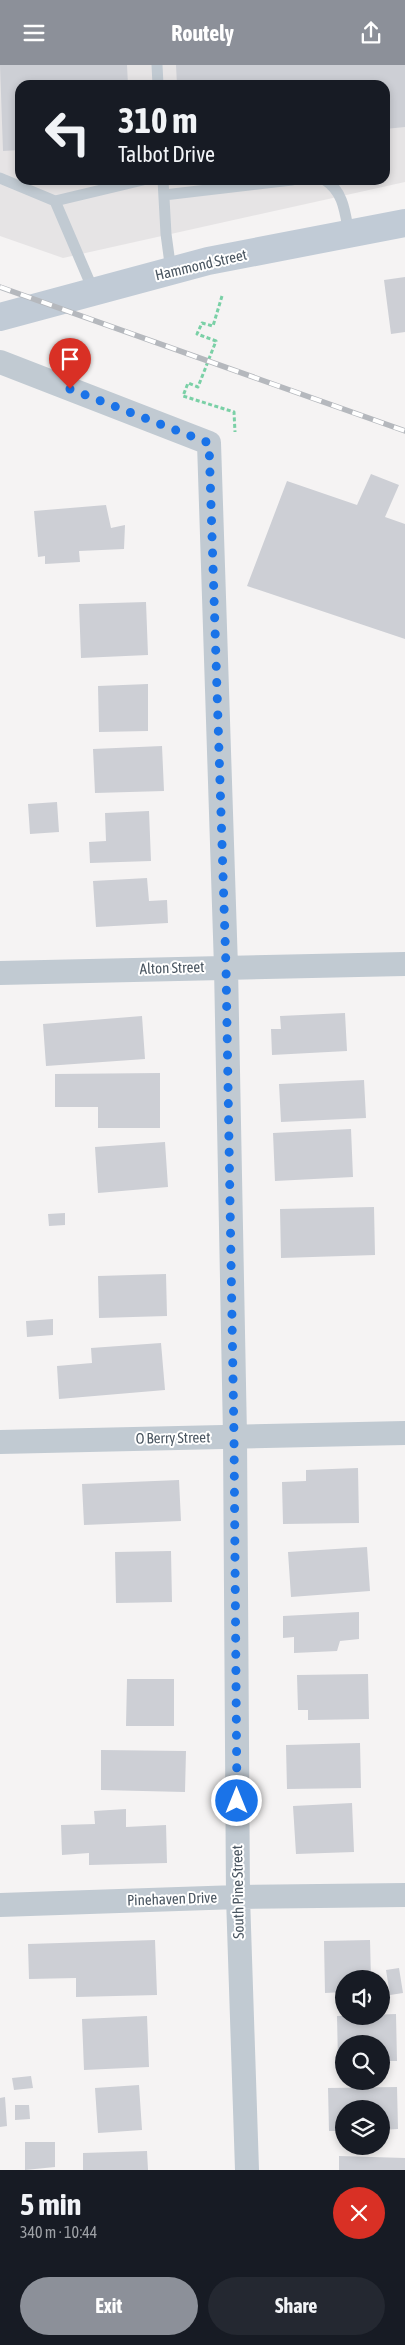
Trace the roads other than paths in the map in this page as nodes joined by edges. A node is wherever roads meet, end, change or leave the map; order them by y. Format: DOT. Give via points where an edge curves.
graph roads {
  1 [pos="157,65"];
  2 [pos="158,80"];
  3 [pos="0,178"];
  4 [pos="15,184"];
  5 [pos="17,185"];
  6 [pos="122,185"];
  7 [pos="163,185"];
  8 [pos="249,185"];
  9 [pos="334,185"];
  10 [pos="164,195"];
  11 [pos="55,201"];
  12 [pos="405,223"];
  13 [pos="349,234"];
  14 [pos="172,271"];
  15 [pos="94,292"];
  16 [pos="0,317"];
  17 [pos="0,362"];
  18 [pos="405,964"];
  19 [pos="226,967"];
  20 [pos="0,973"];
  21 [pos="405,1433"];
  22 [pos="234,1436"];
  23 [pos="0,1442"];
  24 [pos="405,1895"];
  25 [pos="238,1897"];
  26 [pos="0,1905"];
  27 [pos="247,2170"];
  1 -- 2 [label="lane"];
  3 -- 4 [label="lane"];
  5 -- 11 [label="lane"];
  6 -- 11 [label="lane"];
  7 -- 10 [label="lane"];
  8 -- 10 [label="lane"];
  9 -- 13 [label="lane" via="341,196"];
  10 -- 14 [label="lane"];
  11 -- 15 [label="lane"];
  12 -- 13 [label="street, Hammond Street"];
  13 -- 14 [label="street, Hammond Street"];
  14 -- 15 [label="street, Hammond Street"];
  15 -- 16 [label="street, Hammond Street"];
  17 -- 19 [label="street, South Pine Street" via="209,443"];
  18 -- 19 [label="street, Alton Street"];
  19 -- 20 [label="street, Alton Street"];
  19 -- 22 [label="street, South Pine Street"];
  21 -- 22 [label="street, O Berry Street"];
  22 -- 23 [label="street, O Berry Street"];
  22 -- 25 [label="street, South Pine Street"];
  24 -- 25 [label="street, Pinehaven Drive"];
  25 -- 26 [label="street, Pinehaven Drive"];
  25 -- 27 [label="street, South Pine Street"];
}
